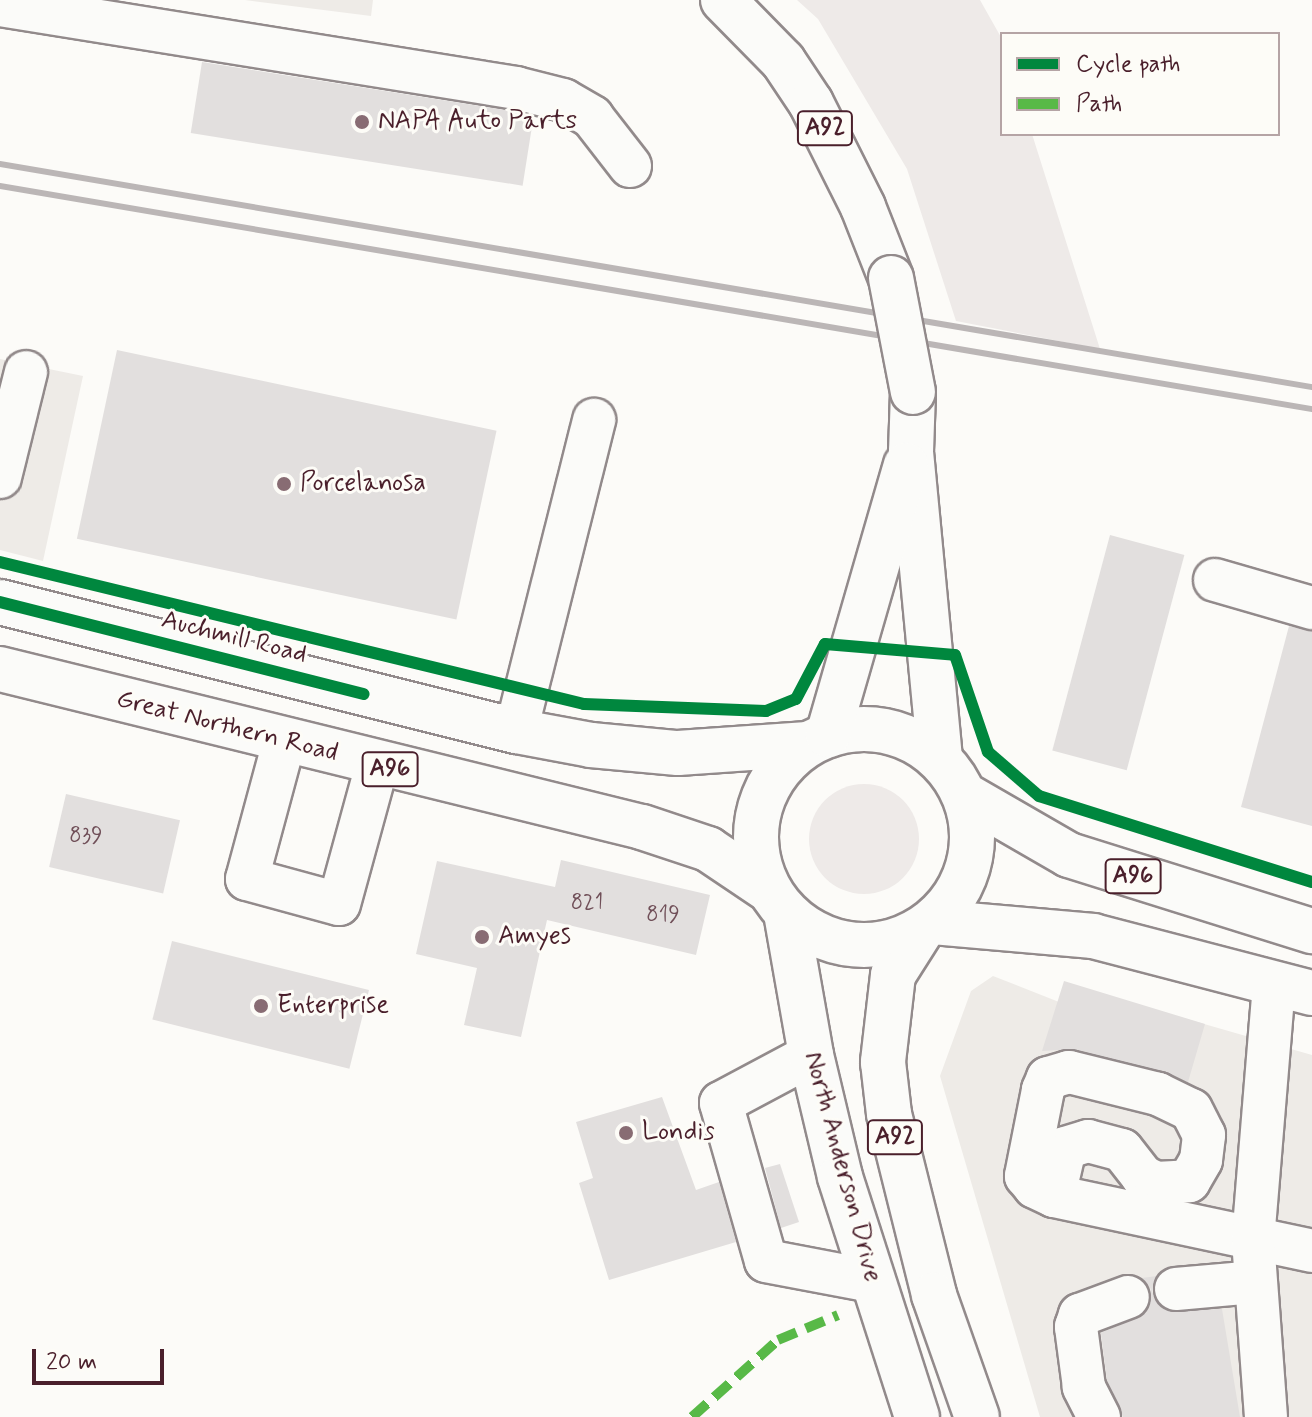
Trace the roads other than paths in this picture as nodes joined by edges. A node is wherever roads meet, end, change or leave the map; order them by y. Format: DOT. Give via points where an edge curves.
graph roads {
  1 [pos="723,0"];
  2 [pos="17,4"];
  3 [pos="630,166"];
  4 [pos="26,372"];
  5 [pos="594,420"];
  6 [pos="911,452"];
  7 [pos="0,477"];
  8 [pos="1215,580"];
  9 [pos="0,602"];
  10 [pos="1312,608"];
  11 [pos="0,669"];
  12 [pos="516,731"];
  13 [pos="818,740"];
  14 [pos="284,742"];
  15 [pos="940,759"];
  16 [pos="377,765"];
  17 [pos="965,795"];
  18 [pos="777,902"];
  19 [pos="927,926"];
  20 [pos="1312,931"];
  21 [pos="1293,988"];
  22 [pos="811,1055"];
  23 [pos="1054,1196"];
  24 [pos="1253,1240"];
  25 [pos="1312,1251"];
  26 [pos="872,1281"];
  27 [pos="1254,1282"];
  28 [pos="1176,1289"];
  29 [pos="1128,1297"];
  30 [pos="917,1417"];
  31 [pos="977,1417"];
  32 [pos="1099,1417"];
  33 [pos="1266,1417"];
  1 -- 6 [label="main road, A92, bridge" via="783,61 811,103 863,207 891,278 913,392"];
  2 -- 3 [label="lane" via="563,100 592,117"];
  4 -- 7 [label="lane"];
  5 -- 12 [label="lane"];
  6 -- 13 [label="main road, A92"];
  6 -- 15 [label="main road, A92"];
  8 -- 10 [label="lane"];
  9 -- 12 [label="main road, Auchmill Road"];
  11 -- 14 [label="main road, Great Northern Road / A96"];
  12 -- 13 [label="main road" via="678,753"];
  13 -- 15 [label="main road, A92" via="857,728 888,731 916,741"];
  13 -- 18 [label="main road, A92" via="779,770 761,804 755,843"];
  14 -- 16 [label="main road, Great Northern Road / A96"];
  14 -- 16 [label="lane" via="247,879 339,904"];
  15 -- 17 [label="main road, A92"];
  16 -- 18 [label="main road, Great Northern Road / A96" via="642,827 708,849"];
  17 -- 19 [label="main road, A92" via="973,829 970,864 957,896"];
  17 -- 20 [label="main road, A96" via="1069,855"];
  18 -- 19 [label="main road" via="815,934 850,945 886,944"];
  18 -- 22 [label="main road, North Anderson Drive / A92"];
  19 -- 21 [label="main road" via="1053,930 1132,944"];
  19 -- 31 [label="main road, A92" via="893,975 883,1062 889,1114 934,1295"];
  21 -- 24 [label="lane"];
  22 -- 26 [label="main road, North Anderson Drive / A92"];
  22 -- 26 [label="lane" via="721,1103 766,1261"];
  23 -- 23 [label="lane" via="1065,1148 1088,1141 1122,1150 1142,1176 1156,1183 1189,1181 1201,1160 1204,1135 1191,1110 1158,1094 1069,1072 1048,1078 1026,1176"];
  23 -- 24 [label="lane"];
  24 -- 25 [label="lane"];
  24 -- 27 [label="lane"];
  26 -- 30 [label="main road, North Anderson Drive / A92"];
  27 -- 28 [label="lane"];
  27 -- 33 [label="lane"];
  29 -- 32 [label="lane" via="1080,1315 1076,1327 1084,1387"];
}
